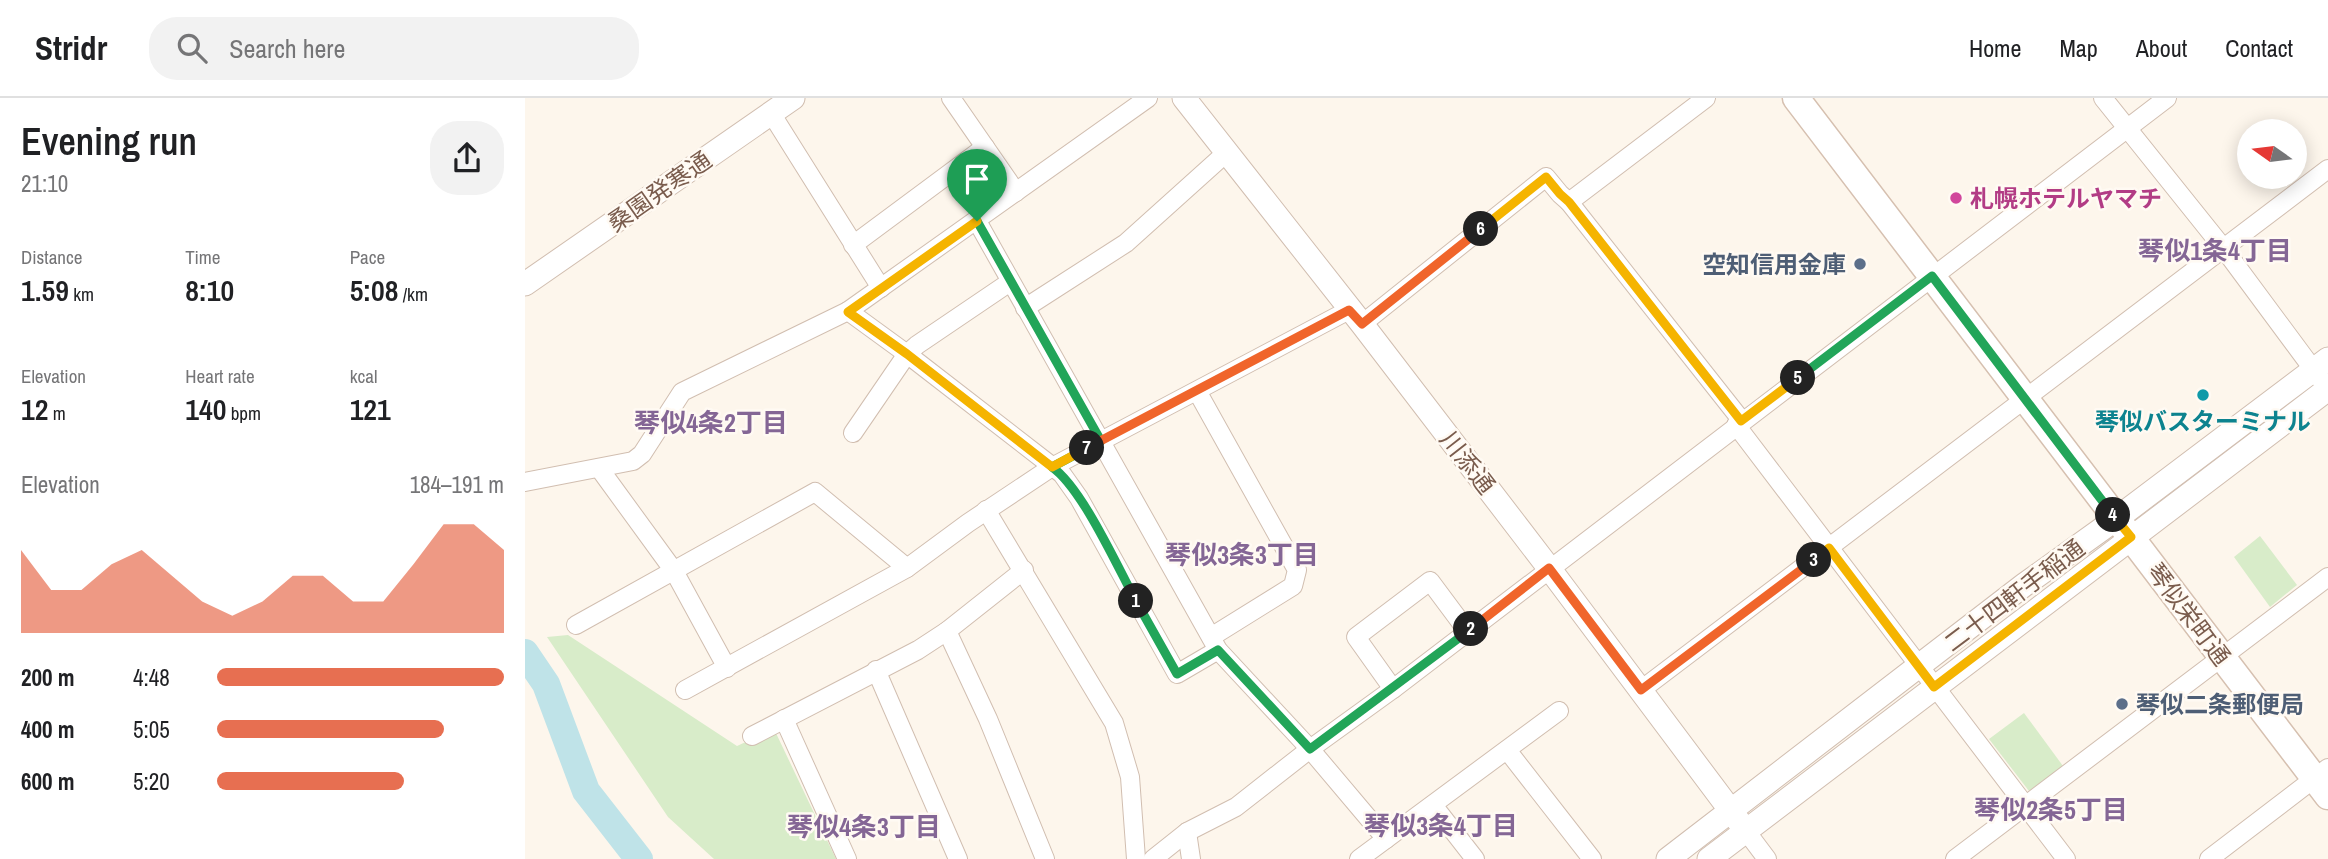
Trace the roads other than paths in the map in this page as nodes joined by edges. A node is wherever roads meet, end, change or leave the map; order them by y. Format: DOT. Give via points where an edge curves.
graph roads {
  1 [pos="793,98"];
  2 [pos="951,98"];
  3 [pos="1149,98"];
  4 [pos="1185,98"];
  5 [pos="1706,98"];
  6 [pos="1796,98"];
  7 [pos="2103,98"];
  8 [pos="2167,98"];
  9 [pos="771,113"];
  10 [pos="2128,128"];
  11 [pos="985,147"];
  12 [pos="1226,153"];
  13 [pos="2328,169"];
  14 [pos="1016,192"];
  15 [pos="1569,202"];
  16 [pos="977,221"];
  17 [pos="853,245"];
  18 [pos="2224,248"];
  19 [pos="1932,276"];
  20 [pos="1010,282"];
  21 [pos="525,284"];
  22 [pos="881,288"];
  23 [pos="1025,308"];
  24 [pos="848,312"];
  25 [pos="1355,317"];
  26 [pos="907,354"];
  27 [pos="2321,364"];
  28 [pos="2328,389"];
  29 [pos="1197,390"];
  30 [pos="2026,400"];
  31 [pos="1739,423"];
  32 [pos="853,433"];
  33 [pos="1101,441"];
  34 [pos="1052,467"];
  35 [pos="599,468"];
  36 [pos="525,482"];
  37 [pos="986,510"];
  38 [pos="2123,528"];
  39 [pos="1829,548"];
  40 [pos="907,568"];
  41 [pos="1549,568"];
  42 [pos="1024,570"];
  43 [pos="674,571"];
  44 [pos="2328,577"];
  45 [pos="576,625"];
  46 [pos="947,631"];
  47 [pos="1468,632"];
  48 [pos="1215,644"];
  49 [pos="2222,657"];
  50 [pos="1918,667"];
  51 [pos="727,668"];
  52 [pos="876,670"];
  53 [pos="1934,687"];
  54 [pos="1393,689"];
  55 [pos="685,690"];
  56 [pos="1641,690"];
  57 [pos="1559,711"];
  58 [pos="784,719"];
  59 [pos="752,736"];
  60 [pos="1310,749"];
  61 [pos="1507,750"];
  62 [pos="2324,781"];
  63 [pos="1433,804"];
  64 [pos="2025,806"];
  65 [pos="1731,811"];
  66 [pos="1746,831"];
  67 [pos="1187,832"];
  68 [pos="1386,839"];
  69 [pos="847,859"];
  70 [pos="958,859"];
  71 [pos="1045,859"];
  72 [pos="1136,859"];
  73 [pos="1153,859"];
  74 [pos="1191,859"];
  75 [pos="1359,859"];
  76 [pos="1475,859"];
  77 [pos="1592,859"];
  78 [pos="1668,859"];
  79 [pos="1709,859"];
  80 [pos="1767,859"];
  81 [pos="1955,859"];
  82 [pos="2066,859"];
  83 [pos="2209,859"];
  1 -- 9 [label="street, 桑園発寒通"];
  2 -- 11 [label="street"];
  3 -- 14 [label="street"];
  4 -- 12 [label="street, 川添通"];
  5 -- 15 [label="street"];
  6 -- 19 [label="main road, 琴似栄町通"];
  7 -- 10 [label="street"];
  8 -- 10 [label="street"];
  9 -- 17 [label="street"];
  9 -- 21 [label="street, 桑園発寒通"];
  10 -- 18 [label="street"];
  10 -- 19 [label="street"];
  11 -- 14 [label="street"];
  11 -- 17 [label="street"];
  12 -- 23 [label="street" via="1126,243"];
  12 -- 25 [label="street, 川添通"];
  13 -- 18 [label="street"];
  14 -- 16 [label="street"];
  15 -- 25 [label="street" via="1546,177"];
  15 -- 31 [label="street"];
  16 -- 20 [label="street"];
  16 -- 22 [label="street"];
  17 -- 22 [label="street"];
  18 -- 27 [label="street"];
  18 -- 30 [label="street"];
  19 -- 30 [label="main road, 琴似栄町通"];
  19 -- 31 [label="street"];
  20 -- 23 [label="street"];
  20 -- 26 [label="street"];
  22 -- 24 [label="street"];
  23 -- 33 [label="street"];
  24 -- 26 [label="street"];
  24 -- 35 [label="street" via="682,392 642,454 633,461"];
  25 -- 29 [label="street"];
  25 -- 41 [label="street, 川添通"];
  26 -- 32 [label="street"];
  26 -- 34 [label="street"];
  27 -- 28 [label="street"];
  27 -- 38 [label="street, 二十四軒手稲通"];
  28 -- 38 [label="street, 二十四軒手稲通"];
  29 -- 33 [label="street"];
  29 -- 48 [label="street" via="1297,570 1293,586"];
  30 -- 38 [label="main road, 琴似栄町通"];
  30 -- 39 [label="street"];
  31 -- 39 [label="street"];
  31 -- 41 [label="street"];
  33 -- 34 [label="street"];
  33 -- 48 [label="street"];
  34 -- 37 [label="street"];
  34 -- 48 [label="street" via="1079,498 1177,674"];
  35 -- 36 [label="street"];
  35 -- 43 [label="street"];
  37 -- 40 [label="street"];
  37 -- 42 [label="street"];
  38 -- 49 [label="main road, 琴似栄町通"];
  38 -- 50 [label="street, 二十四軒手稲通" via="2024,585"];
  38 -- 53 [label="street, 二十四軒手稲通"];
  39 -- 50 [label="street"];
  39 -- 56 [label="street"];
  40 -- 43 [label="street" via="815,492"];
  40 -- 51 [label="street"];
  41 -- 47 [label="street"];
  41 -- 56 [label="street, 川添通"];
  42 -- 46 [label="street"];
  42 -- 72 [label="street" via="1114,723 1130,777"];
  43 -- 45 [label="street"];
  43 -- 51 [label="street"];
  44 -- 49 [label="street"];
  46 -- 52 [label="street"];
  46 -- 71 [label="street"];
  47 -- 54 [label="street"];
  47 -- 54 [label="street" via="1430,581 1356,637"];
  48 -- 60 [label="street"];
  49 -- 62 [label="main road, 琴似栄町通"];
  49 -- 64 [label="street"];
  50 -- 53 [label="street"];
  50 -- 65 [label="street, 二十四軒手稲通"];
  51 -- 55 [label="street"];
  52 -- 58 [label="street"];
  52 -- 70 [label="street"];
  53 -- 64 [label="street"];
  53 -- 66 [label="street, 二十四軒手稲通"];
  54 -- 60 [label="street"];
  56 -- 65 [label="street, 川添通"];
  57 -- 61 [label="street"];
  58 -- 59 [label="street"];
  58 -- 69 [label="street"];
  60 -- 67 [label="street" via="1236,807"];
  60 -- 68 [label="street"];
  61 -- 63 [label="street"];
  61 -- 77 [label="street"];
  62 -- 83 [label="street"];
  63 -- 68 [label="street"];
  63 -- 76 [label="street"];
  64 -- 81 [label="street"];
  64 -- 82 [label="street"];
  65 -- 66 [label="street, 川添通"];
  65 -- 78 [label="street, 二十四軒手稲通"];
  66 -- 79 [label="street, 二十四軒手稲通"];
  66 -- 80 [label="street"];
  67 -- 73 [label="street"];
  67 -- 74 [label="street"];
  68 -- 75 [label="street"];
}
